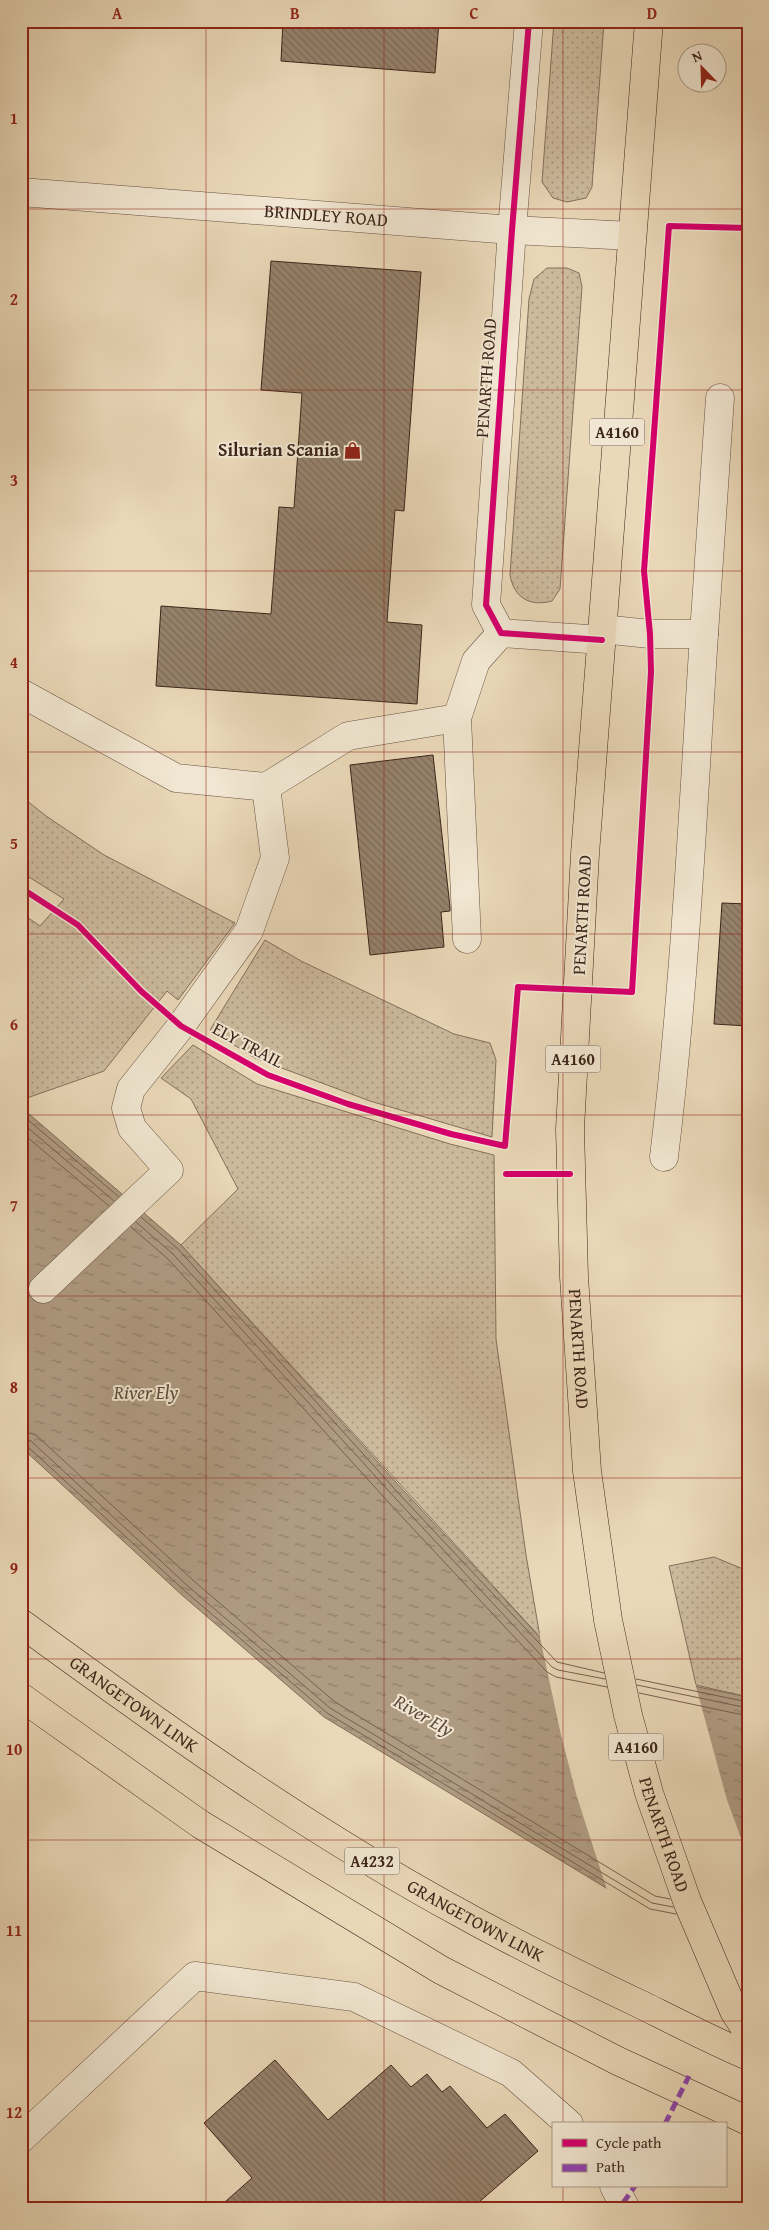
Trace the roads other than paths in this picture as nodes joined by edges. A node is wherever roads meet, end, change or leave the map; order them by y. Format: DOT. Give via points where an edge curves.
graph roads {
  1 [pos="529,21"];
  2 [pos="649,21"];
  3 [pos="21,192"];
  4 [pos="512,230"];
  5 [pos="632,236"];
  6 [pos="720,398"];
  7 [pos="501,633"];
  8 [pos="704,634"];
  9 [pos="602,635"];
  10 [pos="21,693"];
  11 [pos="457,718"];
  12 [pos="266,787"];
  13 [pos="467,939"];
  14 [pos="664,1158"];
  15 [pos="43,1289"];
  16 [pos="21,1623"];
  17 [pos="21,1697"];
  18 [pos="741,2022"];
  19 [pos="748,2056"];
  20 [pos="748,2121"];
  21 [pos="567,2122"];
  22 [pos="21,2139"];
  23 [pos="615,2188"];
  24 [pos="626,2209"];
  1 -- 4 [label="street, PENARTH ROAD"];
  2 -- 5 [label="main road, PENARTH ROAD / A4160"];
  3 -- 4 [label="street, BRINDLEY ROAD"];
  4 -- 5 [label="street, BRINDLEY ROAD"];
  4 -- 7 [label="street, PENARTH ROAD" via="486,605"];
  5 -- 9 [label="main road, PENARTH ROAD / A4160"];
  6 -- 8 [label="street"];
  7 -- 9 [label="street"];
  7 -- 11 [label="street" via="476,661"];
  8 -- 9 [label="street"];
  8 -- 14 [label="street" via="689,895"];
  9 -- 18 [label="main road, PENARTH ROAD / A4160" via="585,854 570,1129 574,1277 586,1471 608,1620 649,1793 686,1901"];
  10 -- 12 [label="street" via="176,778"];
  11 -- 12 [label="street" via="348,736"];
  11 -- 13 [label="street"];
  12 -- 15 [label="street" via="275,858 249,931 131,1089 126,1108 132,1128 169,1170"];
  16 -- 19 [label="main road, GRANGETOWN LINK / A4232" via="142,1712 354,1851 486,1927"];
  17 -- 20 [label="main road" via="200,1824 441,1970 618,2061"];
  21 -- 22 [label="street" via="511,2073 354,1996 195,1976"];
  23 -- 24 [label="street"];
}
